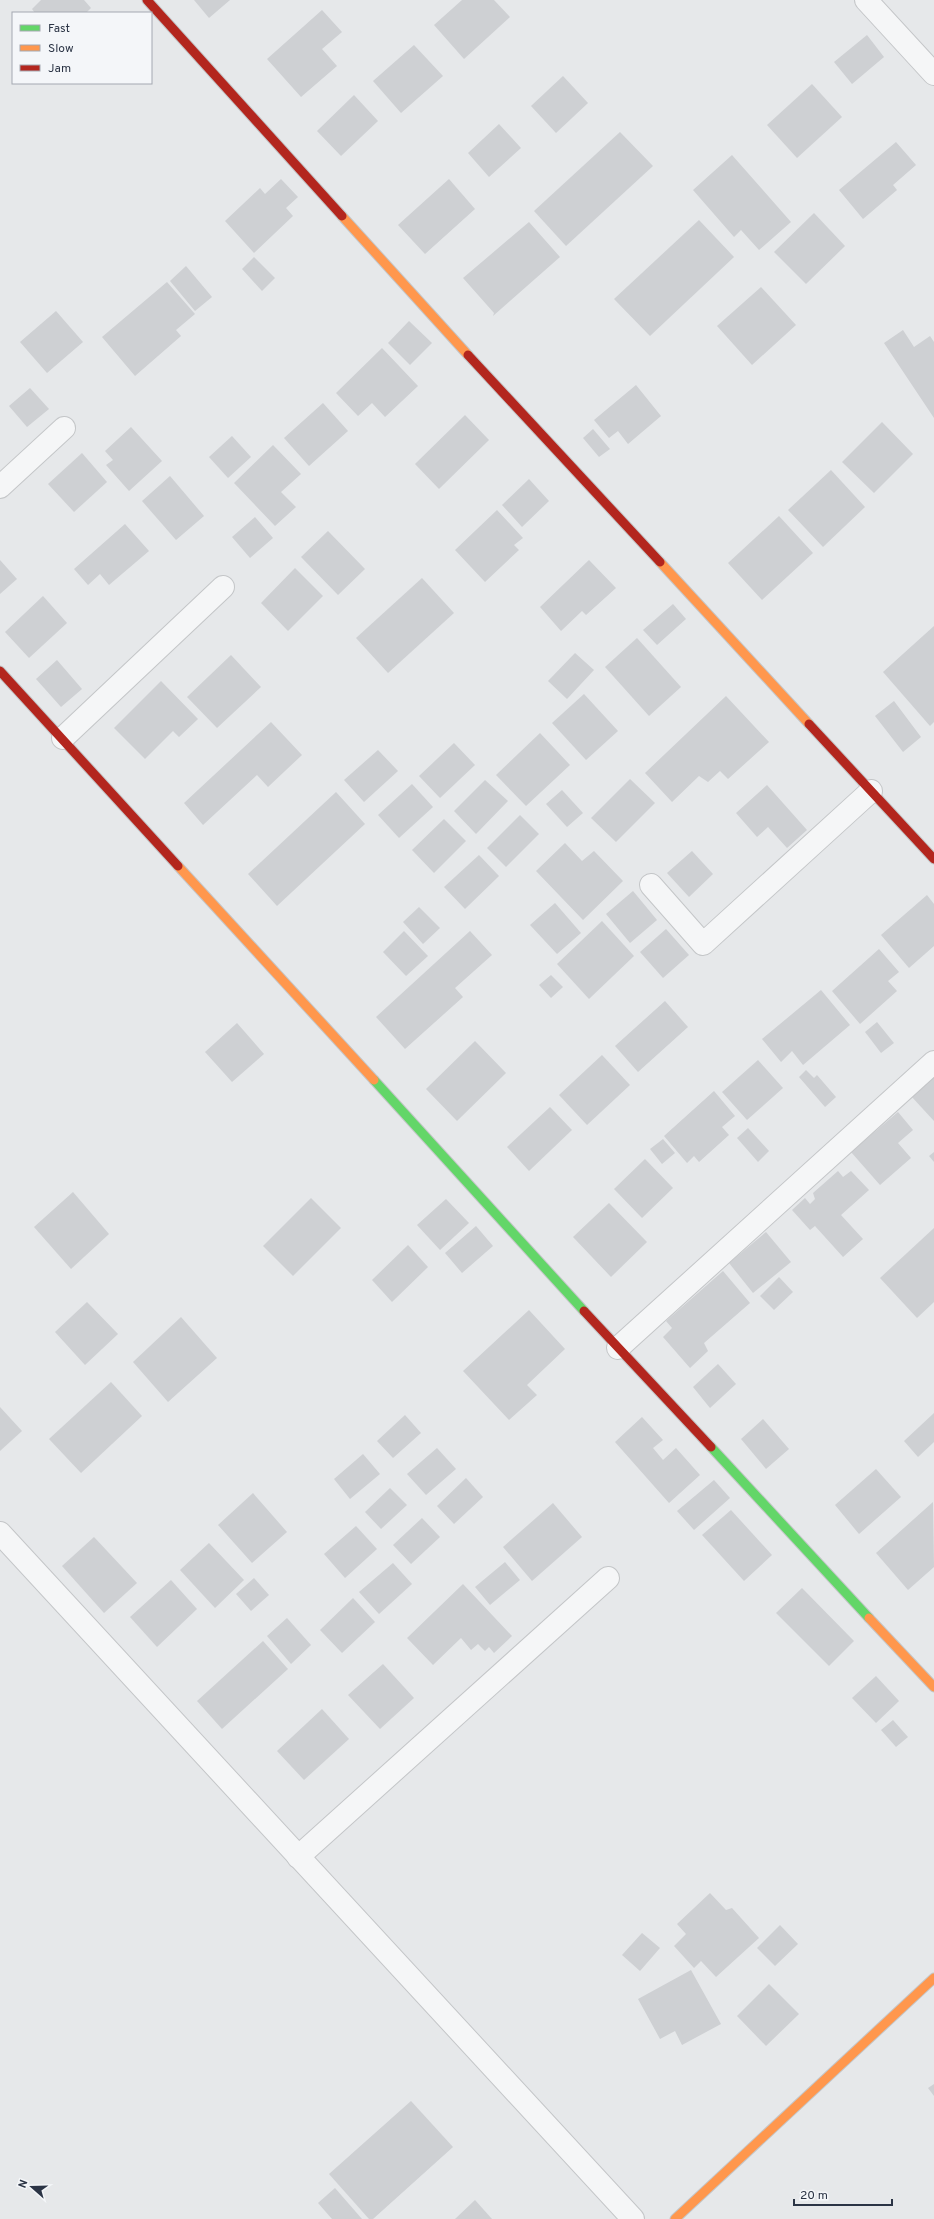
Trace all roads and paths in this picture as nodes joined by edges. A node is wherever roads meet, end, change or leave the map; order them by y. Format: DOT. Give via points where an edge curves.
graph roads {
  1 [pos="147,0"];
  2 [pos="866,0"];
  3 [pos="934,74"];
  4 [pos="64,428"];
  5 [pos="0,487"];
  6 [pos="223,587"];
  7 [pos="0,671"];
  8 [pos="63,738"];
  9 [pos="871,791"];
  10 [pos="934,859"];
  11 [pos="651,885"];
  12 [pos="934,1062"];
  13 [pos="618,1348"];
  14 [pos="0,1533"];
  15 [pos="608,1578"];
  16 [pos="934,1687"];
  17 [pos="298,1857"];
  18 [pos="934,1978"];
  19 [pos="633,2219"];
  20 [pos="675,2219"];
  1 -- 9 [label="street" via="389,269"];
  2 -- 3 [label="street"];
  4 -- 5 [label="street"];
  6 -- 8 [label="street"];
  7 -- 8 [label="street"];
  8 -- 13 [label="street"];
  9 -- 10 [label="street"];
  9 -- 11 [label="street" via="703,944"];
  12 -- 13 [label="street"];
  13 -- 16 [label="street"];
  14 -- 17 [label="street"];
  15 -- 17 [label="street"];
  17 -- 19 [label="street"];
  18 -- 20 [label="street"];
}
